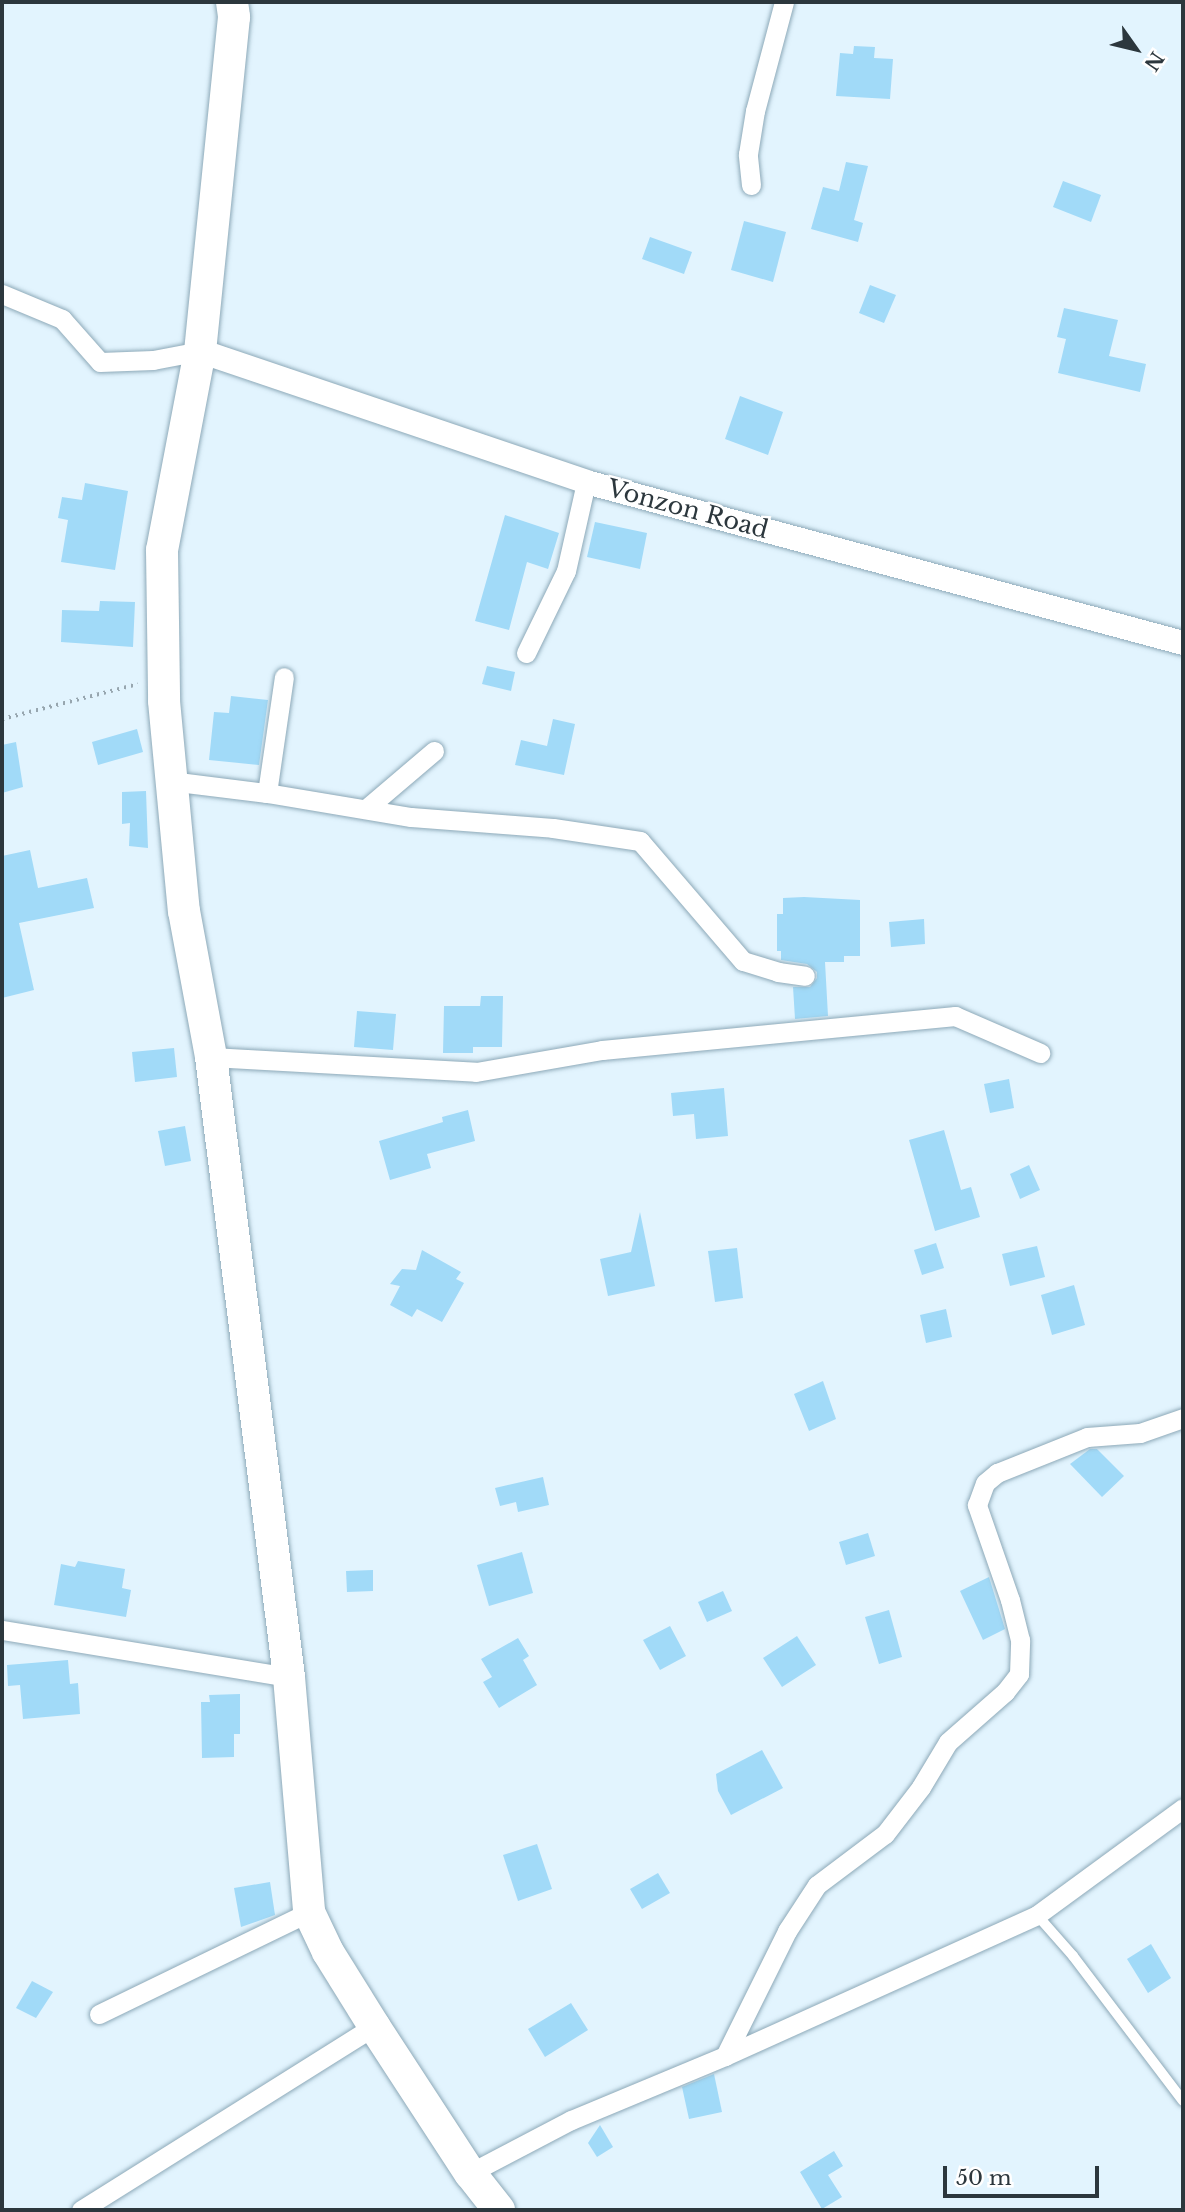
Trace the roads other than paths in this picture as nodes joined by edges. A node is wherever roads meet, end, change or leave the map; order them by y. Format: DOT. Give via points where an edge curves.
graph roads {
  1 [pos="232,2"];
  2 [pos="784,2"];
  3 [pos="751,185"];
  4 [pos="2,293"];
  5 [pos="200,351"];
  6 [pos="586,482"];
  7 [pos="1183,643"];
  8 [pos="526,653"];
  9 [pos="284,677"];
  10 [pos="434,751"];
  11 [pos="170,781"];
  12 [pos="267,793"];
  13 [pos="367,808"];
  14 [pos="805,976"];
  15 [pos="1040,1053"];
  16 [pos="211,1057"];
  17 [pos="1183,1418"];
  18 [pos="2,1630"];
  19 [pos="289,1677"];
  20 [pos="1183,1808"];
  21 [pos="309,1912"];
  22 [pos="1037,1915"];
  23 [pos="99,2014"];
  24 [pos="374,2026"];
  25 [pos="725,2056"];
  26 [pos="1183,2101"];
  27 [pos="470,2173"];
  28 [pos="81,2210"];
  29 [pos="499,2210"];
  1 -- 5 [label="main road"];
  2 -- 3 [label="street" via="755,111 748,154"];
  4 -- 5 [label="street" via="62,319 100,362 153,360"];
  5 -- 6 [label="street, Vonzon Road"];
  5 -- 11 [label="main road" via="162,550"];
  6 -- 7 [label="street, Vonzon Road"];
  6 -- 8 [label="street" via="566,571"];
  9 -- 12 [label="street"];
  10 -- 13 [label="street"];
  11 -- 12 [label="street"];
  11 -- 16 [label="main road" via="184,911"];
  12 -- 13 [label="street"];
  13 -- 14 [label="street" via="411,817 553,828 640,841 743,961"];
  15 -- 16 [label="street" via="955,1016 601,1050 476,1072"];
  16 -- 19 [label="main road"];
  17 -- 25 [label="street" via="1140,1433 1087,1437 997,1473 985,1483 977,1505 1020,1640 1019,1674 948,1742 885,1834 817,1885 787,1931"];
  18 -- 19 [label="street"];
  19 -- 21 [label="main road"];
  20 -- 22 [label="street"];
  21 -- 23 [label="street"];
  21 -- 24 [label="main road"];
  22 -- 25 [label="street"];
  22 -- 26 [label="lane"];
  24 -- 27 [label="main road"];
  24 -- 28 [label="street"];
  25 -- 27 [label="street" via="571,2120"];
  27 -- 29 [label="main road"];
}
